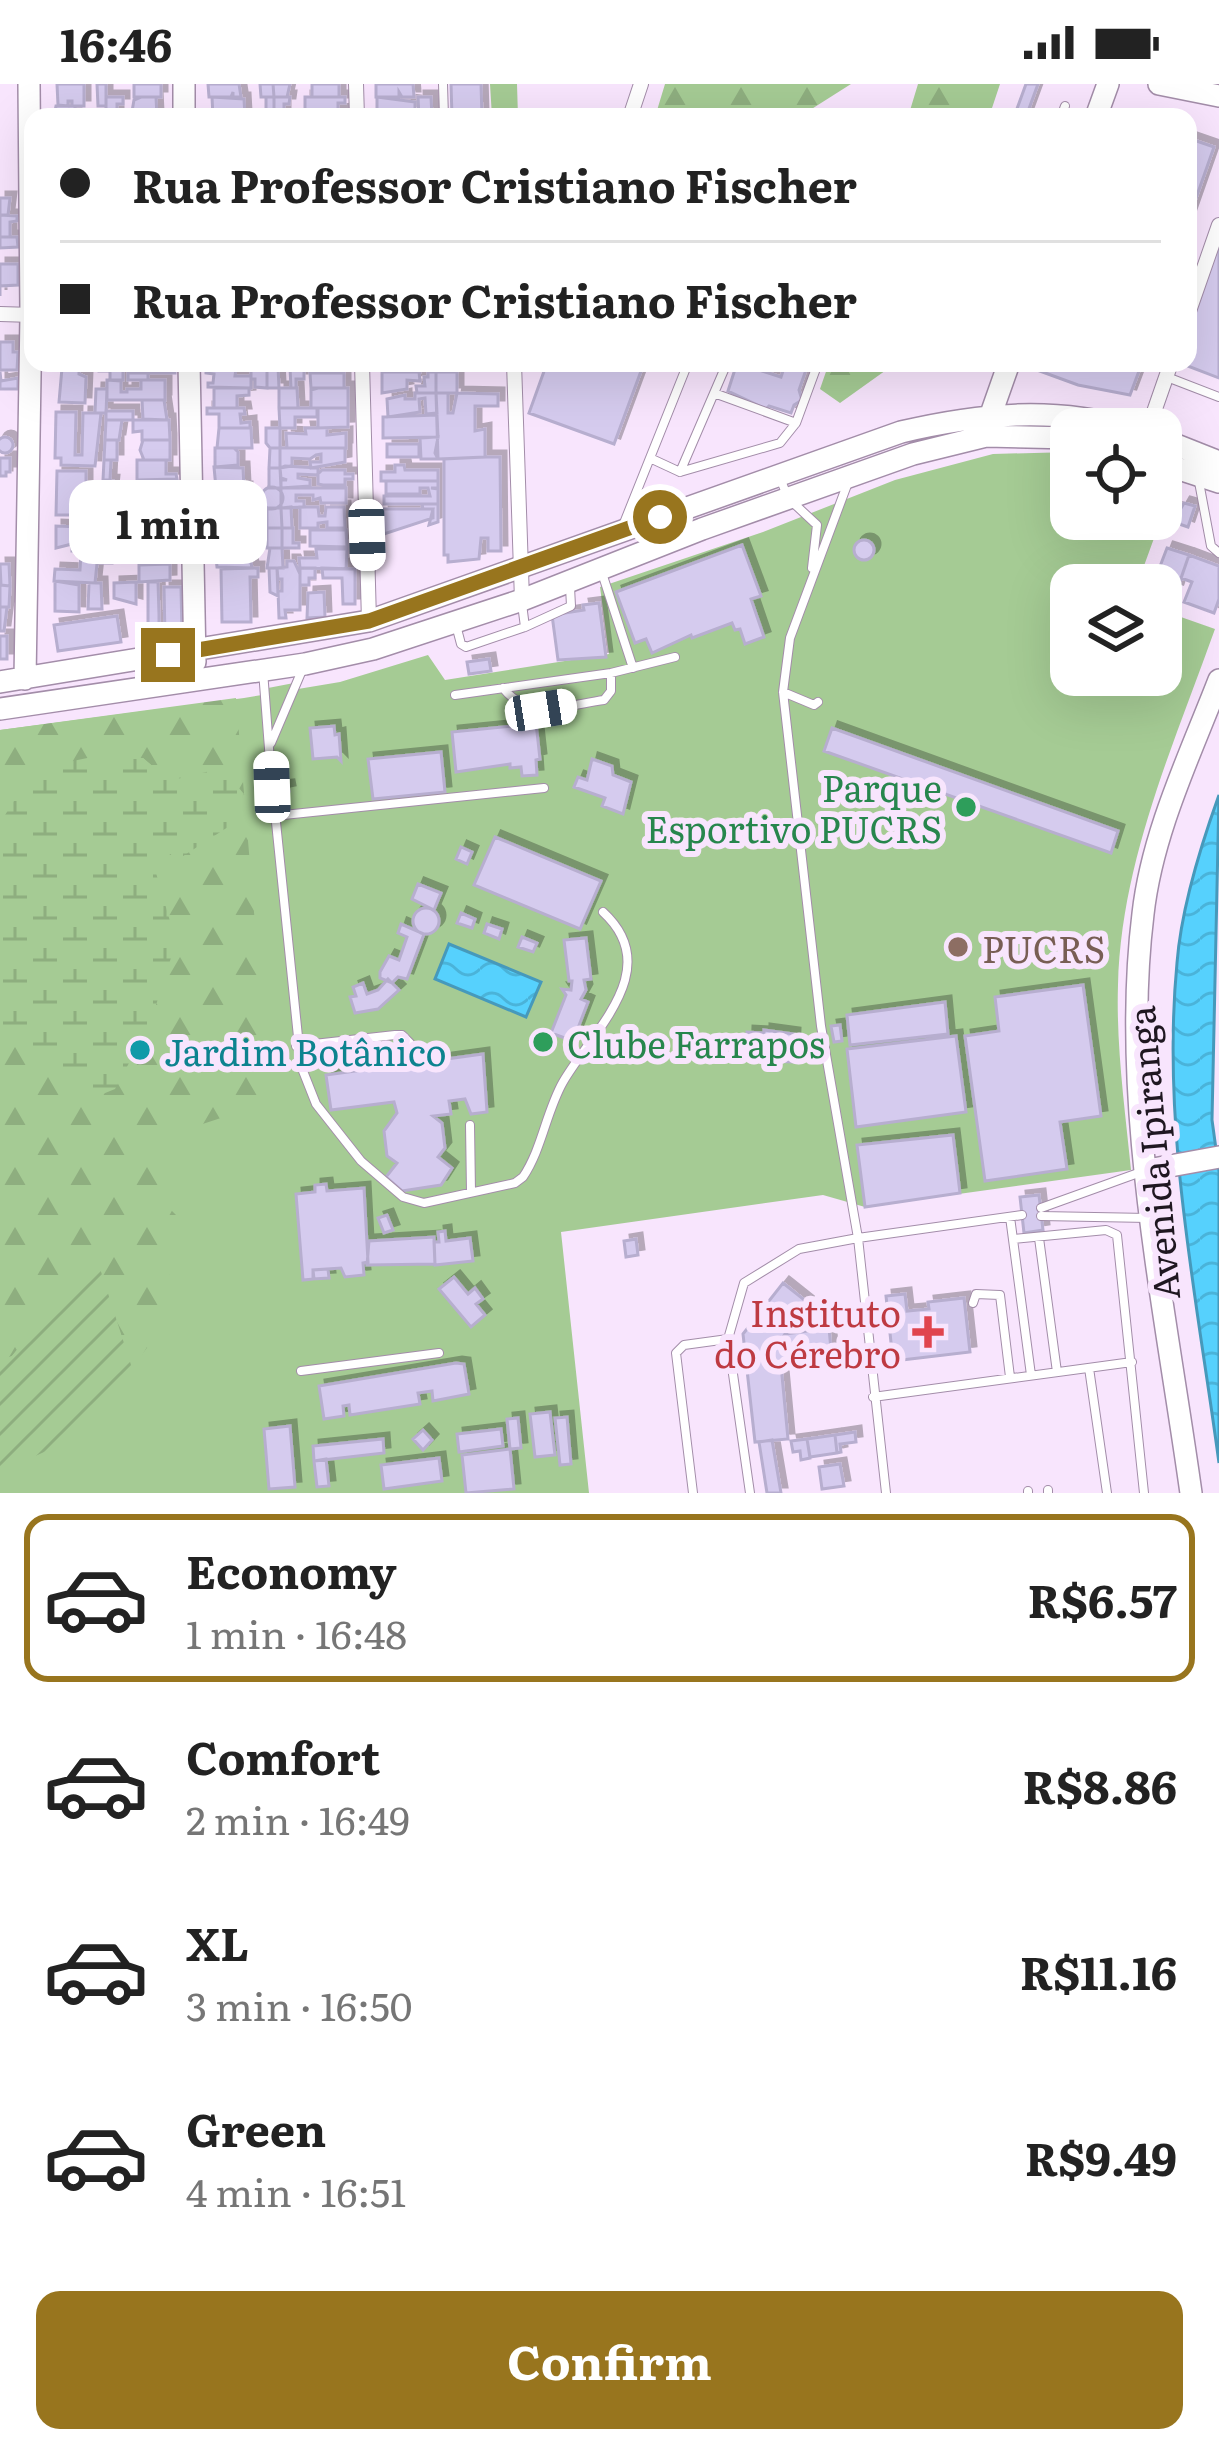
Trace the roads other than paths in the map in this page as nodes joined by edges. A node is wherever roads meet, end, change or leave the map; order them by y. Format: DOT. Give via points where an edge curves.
graph roads {
  1 [pos="1167,87"];
  2 [pos="1219,96"];
  3 [pos="1219,109"];
  4 [pos="1219,225"];
  5 [pos="1197,288"];
  6 [pos="31,372"];
  7 [pos="189,372"];
  8 [pos="362,372"];
  9 [pos="514,372"];
  10 [pos="685,372"];
  11 [pos="723,372"];
  12 [pos="815,372"];
  13 [pos="1006,372"];
  14 [pos="1167,372"];
  15 [pos="1172,372"];
  16 [pos="714,393"];
  17 [pos="1219,397"];
  18 [pos="1155,408"];
  19 [pos="1050,417"];
  20 [pos="796,423"];
  21 [pos="988,425"];
  22 [pos="1050,435"];
  23 [pos="1182,448"];
  24 [pos="652,459"];
  25 [pos="1219,463"];
  26 [pos="1182,471"];
  27 [pos="680,472"];
  28 [pos="778,475"];
  29 [pos="849,477"];
  30 [pos="1212,483"];
  31 [pos="788,498"];
  32 [pos="620,532"];
  33 [pos="1219,554"];
  34 [pos="628,558"];
  35 [pos="518,568"];
  36 [pos="600,568"];
  37 [pos="811,575"];
  38 [pos="568,581"];
  39 [pos="522,600"];
  40 [pos="369,621"];
  41 [pos="456,623"];
  42 [pos="525,627"];
  43 [pos="195,650"];
  44 [pos="675,657"];
  45 [pos="305,664"];
  46 [pos="633,668"];
  47 [pos="263,670"];
  48 [pos="611,673"];
  49 [pos="25,679"];
  50 [pos="195,680"];
  51 [pos="1219,680"];
  52 [pos="0,682"];
  53 [pos="503,688"];
  54 [pos="782,692"];
  55 [pos="455,695"];
  56 [pos="818,702"];
  57 [pos="0,709"];
  58 [pos="271,744"];
  59 [pos="544,788"];
  60 [pos="274,816"];
  61 [pos="603,912"];
  62 [pos="296,1046"];
  63 [pos="301,1066"];
  64 [pos="470,1125"];
  65 [pos="1219,1157"];
  66 [pos="1159,1168"];
  67 [pos="471,1192"];
  68 [pos="1022,1215"];
  69 [pos="1010,1217"];
  70 [pos="1152,1218"];
  71 [pos="858,1238"];
  72 [pos="1039,1238"];
  73 [pos="1013,1239"];
  74 [pos="973,1303"];
  75 [pos="728,1340"];
  76 [pos="439,1353"];
  77 [pos="1132,1362"];
  78 [pos="1089,1368"];
  79 [pos="301,1371"];
  80 [pos="1057,1372"];
  81 [pos="1031,1375"];
  82 [pos="1010,1376"];
  83 [pos="873,1396"];
  84 [pos="693,1493"];
  85 [pos="750,1493"];
  86 [pos="886,1493"];
  87 [pos="1107,1493"];
  88 [pos="1144,1493"];
  89 [pos="1191,1493"];
  1 -- 2 [label="main road"];
  1 -- 3 [label="street"];
  4 -- 5 [label="street"];
  6 -- 49 [label="main road"];
  7 -- 43 [label="main road"];
  8 -- 40 [label="street"];
  9 -- 35 [label="street"];
  10 -- 24 [label="lane"];
  11 -- 16 [label="lane"];
  12 -- 20 [label="lane"];
  13 -- 21 [label="main road"];
  14 -- 18 [label="street"];
  15 -- 17 [label="lane"];
  16 -- 20 [label="lane"];
  16 -- 27 [label="lane"];
  19 -- 21 [label="main road"];
  20 -- 27 [label="lane" via="780,443"];
  21 -- 22 [label="main road"];
  21 -- 28 [label="main road" via="902,432"];
  21 -- 29 [label="main road"];
  23 -- 25 [label="main road"];
  24 -- 27 [label="lane"];
  24 -- 32 [label="lane"];
  26 -- 30 [label="main road"];
  28 -- 31 [label="lane"];
  28 -- 32 [label="main road"];
  29 -- 31 [label="main road"];
  29 -- 37 [label="lane"];
  30 -- 33 [label="lane" via="1211,546"];
  31 -- 34 [label="main road"];
  31 -- 37 [label="lane" via="817,525"];
  32 -- 34 [label="main road"];
  32 -- 35 [label="main road"];
  34 -- 36 [label="main road"];
  35 -- 39 [label="street"];
  35 -- 40 [label="main road"];
  36 -- 38 [label="main road"];
  36 -- 46 [label="lane"];
  37 -- 54 [label="lane"];
  38 -- 39 [label="main road"];
  38 -- 42 [label="lane" via="573,604"];
  39 -- 41 [label="main road"];
  39 -- 42 [label="lane"];
  40 -- 43 [label="main road"];
  41 -- 42 [label="lane" via="463,646"];
  41 -- 45 [label="main road"];
  43 -- 49 [label="main road"];
  43 -- 50 [label="main road"];
  44 -- 46 [label="lane"];
  45 -- 47 [label="main road"];
  45 -- 58 [label="lane"];
  46 -- 48 [label="lane"];
  47 -- 50 [label="main road"];
  47 -- 58 [label="lane"];
  48 -- 53 [label="lane"];
  48 -- 53 [label="lane" via="604,700 541,710 514,703"];
  49 -- 52 [label="main road"];
  50 -- 57 [label="main road"];
  51 -- 66 [label="main road, Avenida Ipiranga" via="1169,807 1143,909 1133,1034"];
  53 -- 55 [label="lane"];
  54 -- 56 [label="lane"];
  54 -- 71 [label="lane" via="821,1026"];
  58 -- 60 [label="lane"];
  59 -- 60 [label="lane"];
  60 -- 62 [label="lane"];
  61 -- 67 [label="lane" via="627,940 630,960 617,999 561,1086 523,1178"];
  62 -- 63 [label="lane"];
  62 -- 63 [label="lane" via="395,1035 410,1042 402,1054"];
  63 -- 67 [label="lane" via="316,1104 403,1197 424,1202"];
  64 -- 67 [label="lane"];
  65 -- 66 [label="main road"];
  66 -- 70 [label="main road, Avenida Ipiranga"];
  66 -- 70 [label="lane" via="1041,1212"];
  68 -- 69 [label="lane"];
  69 -- 71 [label="lane"];
  69 -- 73 [label="lane"];
  70 -- 89 [label="main road, Avenida Ipiranga"];
  71 -- 75 [label="lane" via="799,1249 745,1283"];
  71 -- 83 [label="lane"];
  72 -- 73 [label="lane"];
  72 -- 77 [label="lane" via="1106,1229 1117,1235"];
  72 -- 80 [label="lane"];
  73 -- 81 [label="lane"];
  74 -- 82 [label="lane" via="976,1294 1000,1295"];
  75 -- 84 [label="lane" via="676,1353"];
  75 -- 85 [label="lane"];
  76 -- 79 [label="lane"];
  77 -- 78 [label="lane"];
  77 -- 88 [label="lane"];
  78 -- 80 [label="lane"];
  78 -- 87 [label="lane"];
  80 -- 81 [label="lane"];
  81 -- 82 [label="lane"];
  82 -- 83 [label="lane"];
  83 -- 86 [label="lane"];
}
